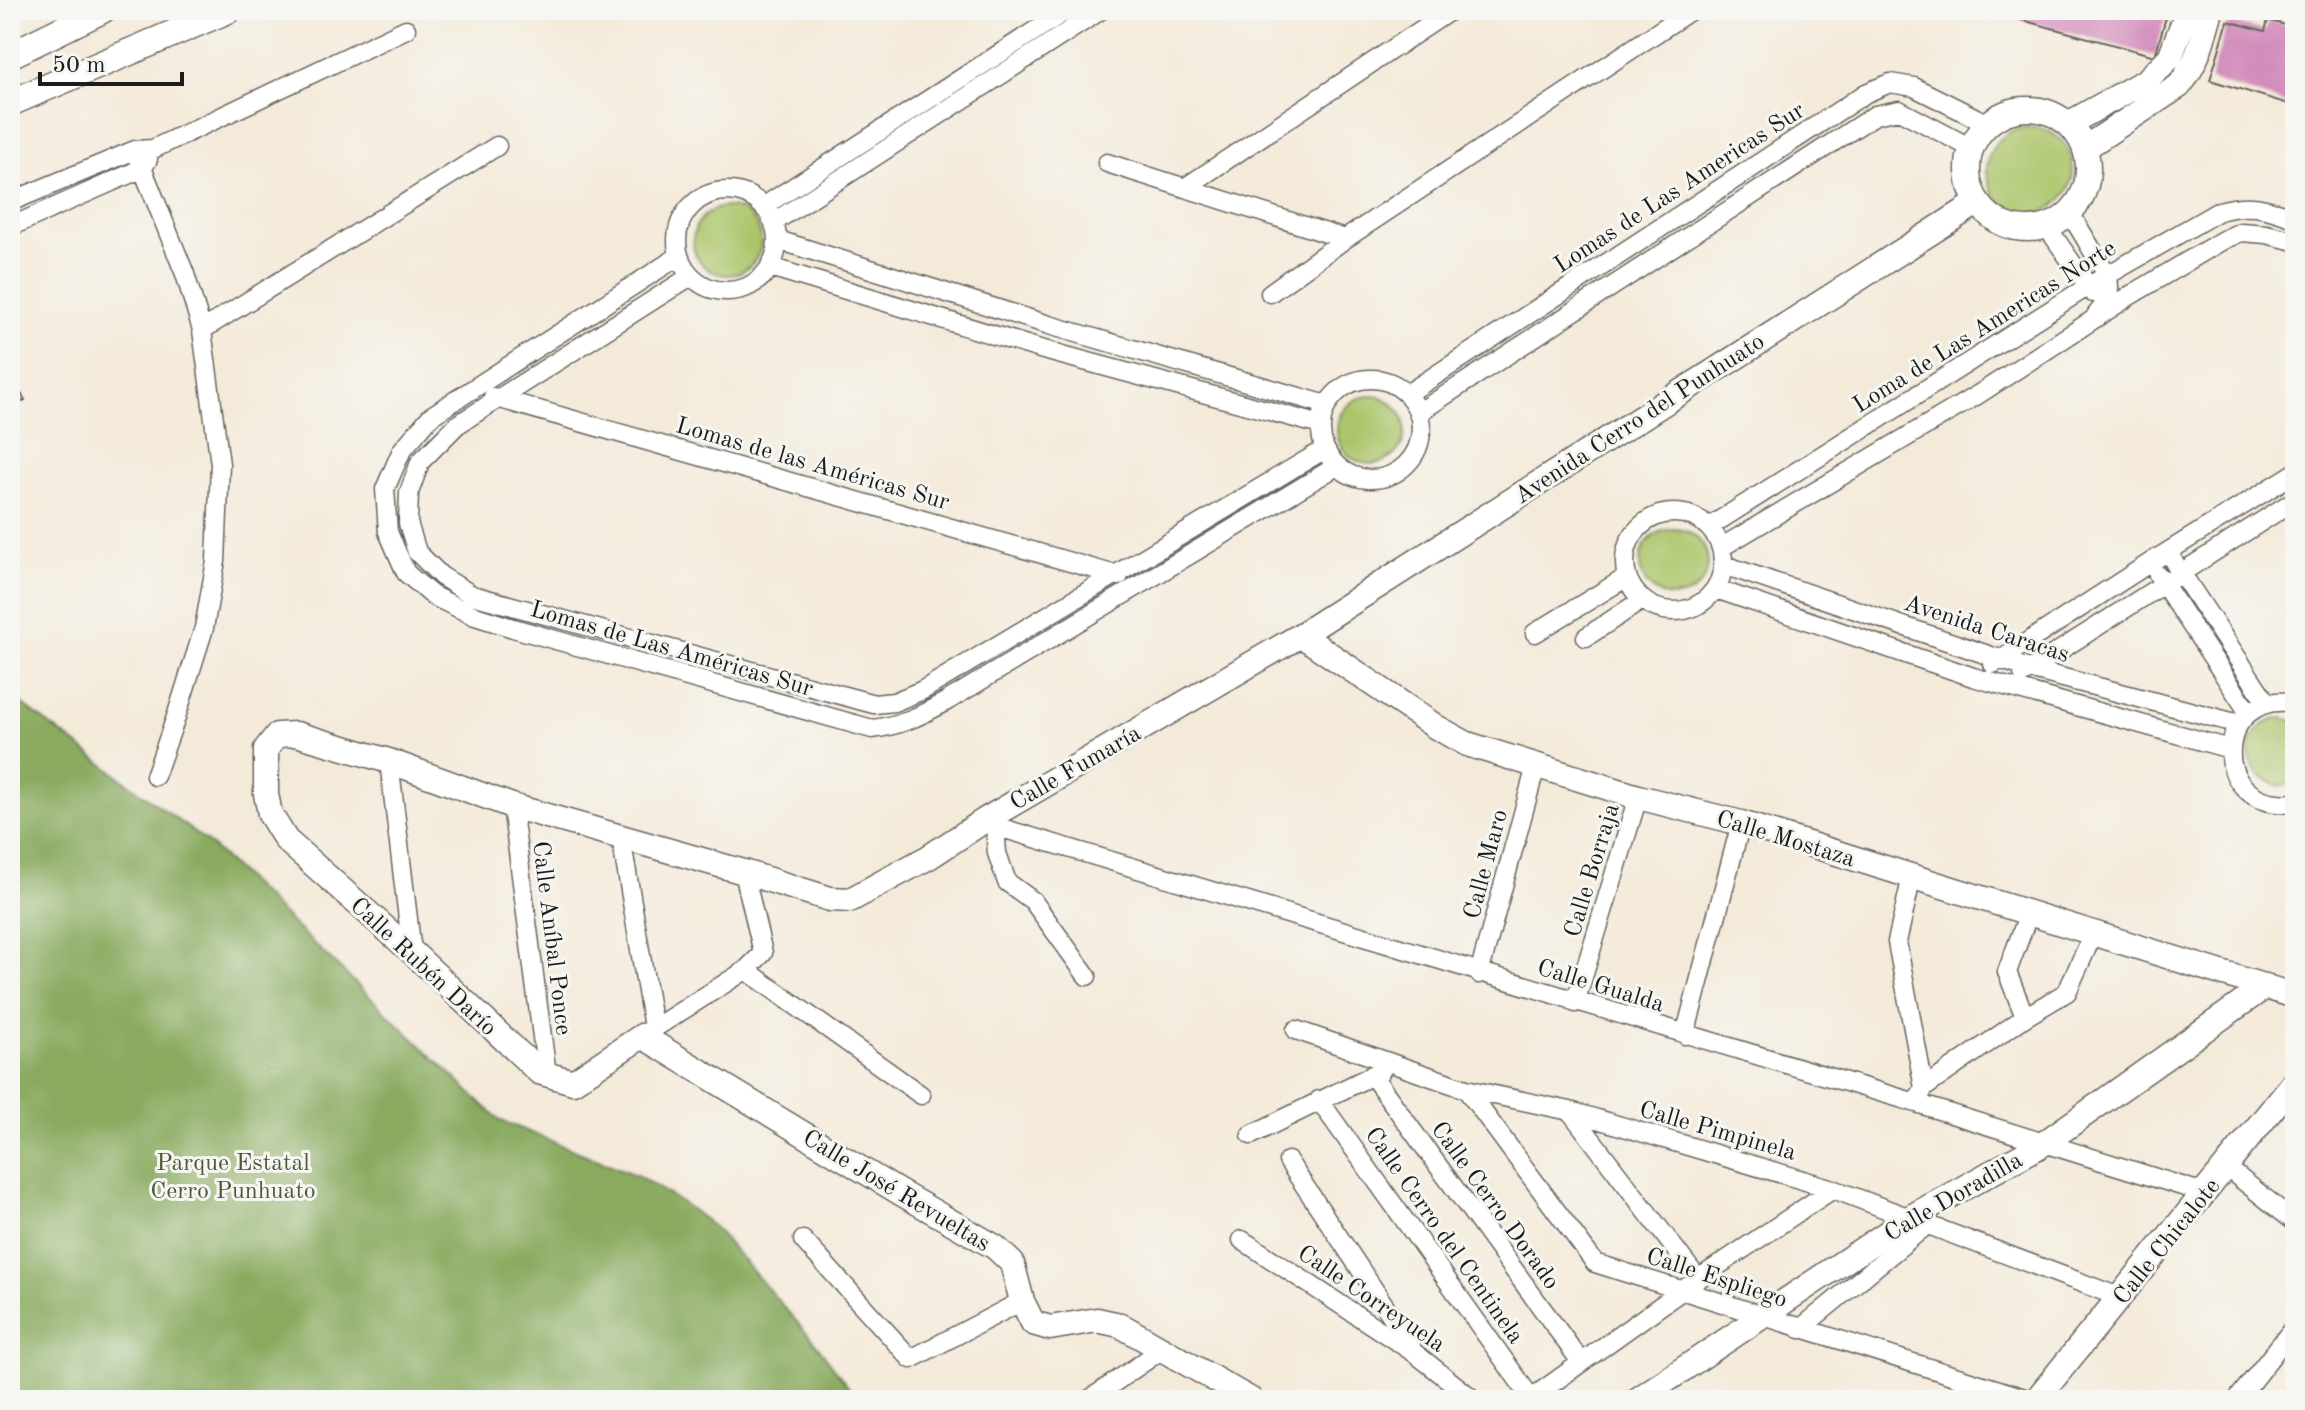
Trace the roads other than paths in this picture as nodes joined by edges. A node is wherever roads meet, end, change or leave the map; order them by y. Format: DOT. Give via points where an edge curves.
graph roads {
  1 [pos="102,10"];
  2 [pos="228,10"];
  3 [pos="1067,10"];
  4 [pos="1101,10"];
  5 [pos="1451,10"];
  6 [pos="1691,10"];
  7 [pos="2188,10"];
  8 [pos="2211,10"];
  9 [pos="406,29"];
  10 [pos="10,55"];
  11 [pos="980,78"];
  12 [pos="10,103"];
  13 [pos="1988,124"];
  14 [pos="2068,124"];
  15 [pos="497,146"];
  16 [pos="1971,148"];
  17 [pos="2085,148"];
  18 [pos="144,150"];
  19 [pos="1107,163"];
  20 [pos="143,168"];
  21 [pos="1186,187"];
  22 [pos="10,202"];
  23 [pos="1977,203"];
  24 [pos="2070,213"];
  25 [pos="2295,218"];
  26 [pos="772,223"];
  27 [pos="10,227"];
  28 [pos="2047,227"];
  29 [pos="1345,239"];
  30 [pos="2295,241"];
  31 [pos="1633,246"];
  32 [pos="679,256"];
  33 [pos="1647,263"];
  34 [pos="770,267"];
  35 [pos="2107,275"];
  36 [pos="691,276"];
  37 [pos="2087,287"];
  38 [pos="1270,293"];
  39 [pos="2109,295"];
  40 [pos="2131,295"];
  41 [pos="2089,323"];
  42 [pos="1049,325"];
  43 [pos="202,330"];
  44 [pos="1040,349"];
  45 [pos="1964,367"];
  46 [pos="471,390"];
  47 [pos="1407,394"];
  48 [pos="1979,394"];
  49 [pos="499,399"];
  50 [pos="1327,405"];
  51 [pos="1418,413"];
  52 [pos="1321,425"];
  53 [pos="1325,449"];
  54 [pos="1337,466"];
  55 [pos="2295,473"];
  56 [pos="2295,500"];
  57 [pos="1709,527"];
  58 [pos="2169,551"];
  59 [pos="1723,556"];
  60 [pos="2151,562"];
  61 [pos="2180,572"];
  62 [pos="1113,574"];
  63 [pos="1627,577"];
  64 [pos="2164,584"];
  65 [pos="1140,585"];
  66 [pos="1716,589"];
  67 [pos="1642,600"];
  68 [pos="1535,633"];
  69 [pos="1301,635"];
  70 [pos="1586,637"];
  71 [pos="665,646"];
  72 [pos="2000,660"];
  73 [pos="660,669"];
  74 [pos="2029,669"];
  75 [pos="1973,677"];
  76 [pos="2008,685"];
  77 [pos="2267,703"];
  78 [pos="2295,703"];
  79 [pos="2244,719"];
  80 [pos="2230,749"];
  81 [pos="389,761"];
  82 [pos="1536,766"];
  83 [pos="155,776"];
  84 [pos="1638,797"];
  85 [pos="2295,803"];
  86 [pos="512,806"];
  87 [pos="990,823"];
  88 [pos="1741,823"];
  89 [pos="621,837"];
  90 [pos="744,872"];
  91 [pos="1912,876"];
  92 [pos="2029,913"];
  93 [pos="2093,934"];
  94 [pos="412,952"];
  95 [pos="746,970"];
  96 [pos="1479,974"];
  97 [pos="1087,976"];
  98 [pos="2266,986"];
  99 [pos="2295,996"];
  100 [pos="1575,1003"];
  101 [pos="2025,1017"];
  102 [pos="1296,1030"];
  103 [pos="648,1032"];
  104 [pos="1685,1035"];
  105 [pos="1398,1064"];
  106 [pos="547,1075"];
  107 [pos="1372,1075"];
  108 [pos="2295,1081"];
  109 [pos="1466,1089"];
  110 [pos="921,1095"];
  111 [pos="1920,1096"];
  112 [pos="1319,1100"];
  113 [pos="1570,1111"];
  114 [pos="1251,1135"];
  115 [pos="2043,1144"];
  116 [pos="1288,1161"];
  117 [pos="2226,1167"];
  118 [pos="1833,1189"];
  119 [pos="2204,1193"];
  120 [pos="1920,1220"];
  121 [pos="2295,1222"];
  122 [pos="803,1240"];
  123 [pos="1242,1240"];
  124 [pos="1698,1279"];
  125 [pos="1682,1291"];
  126 [pos="2119,1297"];
  127 [pos="1022,1301"];
  128 [pos="1761,1317"];
  129 [pos="2295,1326"];
  130 [pos="1800,1329"];
  131 [pos="1164,1348"];
  132 [pos="1416,1354"];
  133 [pos="1581,1362"];
  134 [pos="1530,1399"];
  135 [pos="1089,1400"];
  136 [pos="1251,1400"];
  137 [pos="1474,1400"];
  138 [pos="1637,1400"];
  139 [pos="2034,1400"];
  140 [pos="2237,1400"];
  1 -- 10 [label="main road"];
  2 -- 12 [label="main road"];
  3 -- 11 [label="street"];
  4 -- 11 [label="street"];
  5 -- 21 [label="street"];
  6 -- 29 [label="street"];
  7 -- 14 [label="street" via="2170,57 2147,80"];
  8 -- 17 [label="street" via="2199,55 2179,86"];
  9 -- 18 [label="street"];
  11 -- 26 [label="street"];
  13 -- 14 [label="street" via="2019,109 2045,112"];
  13 -- 16 [label="street"];
  13 -- 31 [label="street, Lomas de Las Americas Sur" via="1914,87 1890,83 1866,93"];
  14 -- 17 [label="street"];
  15 -- 43 [label="street"];
  16 -- 23 [label="street" via="1968,176"];
  16 -- 33 [label="street, Lomas de Las Americas Sur" via="1899,110 1875,115"];
  17 -- 24 [label="street" via="2087,182"];
  18 -- 20 [label="street"];
  18 -- 22 [label="street"];
  19 -- 21 [label="street"];
  20 -- 27 [label="street"];
  20 -- 43 [label="street"];
  21 -- 29 [label="street"];
  23 -- 28 [label="street" via="2008,226"];
  23 -- 69 [label="street, Avenida Cerro del Punhuato"];
  24 -- 28 [label="street"];
  24 -- 35 [label="street"];
  25 -- 35 [label="street, Loma de Las Americas Norte" via="2259,206 2219,211"];
  26 -- 32 [label="street" via="748,195 710,193 681,218"];
  26 -- 34 [label="street" via="776,254"];
  26 -- 42 [label="street"];
  28 -- 37 [label="street"];
  29 -- 38 [label="street"];
  30 -- 40 [label="street" via="2241,232"];
  31 -- 33 [label="street"];
  31 -- 47 [label="street, Lomas de Las Americas Sur"];
  32 -- 36 [label="street"];
  32 -- 46 [label="street, Lomas de Las Américas Sur"];
  33 -- 51 [label="street, Lomas de Las Americas Sur"];
  34 -- 36 [label="street" via="741,289 706,287"];
  34 -- 44 [label="street"];
  35 -- 37 [label="street, Loma de Las Americas Norte"];
  35 -- 39 [label="street"];
  36 -- 49 [label="street, Lomas de Las Américas Sur"];
  37 -- 39 [label="street"];
  37 -- 45 [label="street, Loma de Las Americas Norte"];
  39 -- 40 [label="street"];
  39 -- 41 [label="street"];
  40 -- 41 [label="street"];
  41 -- 48 [label="street"];
  42 -- 44 [label="street"];
  42 -- 50 [label="street"];
  43 -- 83 [label="street" via="220,464 216,561 204,628"];
  44 -- 52 [label="street"];
  45 -- 48 [label="street"];
  45 -- 57 [label="street, Loma de Las Americas Norte"];
  46 -- 49 [label="street, Lomas de las Américas Sur"];
  46 -- 73 [label="street, Lomas de Las Américas Sur" via="431,416 402,450 385,489 388,532 406,573 433,596 475,616"];
  47 -- 50 [label="street" via="1380,380 1364,380 1349,384"];
  47 -- 51 [label="street"];
  48 -- 59 [label="street"];
  49 -- 62 [label="street, Lomas de las Américas Sur"];
  49 -- 71 [label="street, Lomas de Las Américas Sur" via="457,425 420,462 409,493 408,523 417,552 441,576 472,595"];
  50 -- 52 [label="street"];
  51 -- 54 [label="street" via="1421,427 1414,455 1392,474 1363,479"];
  52 -- 53 [label="street"];
  53 -- 54 [label="street"];
  53 -- 62 [label="street, Lomas de Las Américas Sur"];
  54 -- 65 [label="street, Lomas de Las Américas Sur"];
  55 -- 58 [label="street"];
  56 -- 61 [label="street"];
  57 -- 59 [label="street"];
  57 -- 63 [label="street" via="1680,513 1649,520 1628,544"];
  58 -- 60 [label="street"];
  58 -- 61 [label="street"];
  59 -- 66 [label="street"];
  59 -- 72 [label="street, Avenida Caracas"];
  60 -- 64 [label="street"];
  60 -- 72 [label="street"];
  61 -- 64 [label="street"];
  61 -- 77 [label="street"];
  62 -- 65 [label="street, Lomas de las Américas Sur"];
  62 -- 71 [label="street, Lomas de Las Américas Sur" via="923,690 894,702 874,704"];
  63 -- 67 [label="street"];
  63 -- 68 [label="street"];
  64 -- 74 [label="street"];
  64 -- 79 [label="street"];
  65 -- 73 [label="street, Lomas de Las Américas Sur" via="947,701 892,727 872,729"];
  66 -- 67 [label="street" via="1682,611 1654,608"];
  66 -- 75 [label="street, Avenida Caracas"];
  67 -- 70 [label="street"];
  69 -- 82 [label="street, Calle Mostaza" via="1436,727 1467,744"];
  69 -- 87 [label="street, Calle Fumaría"];
  71 -- 73 [label="street"];
  72 -- 74 [label="street, Avenida Caracas"];
  72 -- 75 [label="street"];
  74 -- 76 [label="street"];
  74 -- 79 [label="street, Avenida Caracas"];
  75 -- 76 [label="street, Avenida Caracas"];
  76 -- 80 [label="street, Avenida Caracas"];
  77 -- 78 [label="street"];
  77 -- 79 [label="street"];
  79 -- 80 [label="street"];
  80 -- 85 [label="street" via="2231,765 2248,793 2278,805"];
  81 -- 86 [label="street"];
  81 -- 94 [label="street"];
  81 -- 94 [label="street, Calle Rubén Darío" via="296,734 277,735 265,756 266,794 277,828"];
  82 -- 84 [label="street, Calle Mostaza"];
  82 -- 96 [label="street, Calle Maro"];
  84 -- 88 [label="street, Calle Mostaza"];
  84 -- 100 [label="street, Calle Borraja"];
  86 -- 89 [label="street"];
  86 -- 106 [label="street, Calle Aníbal Ponce"];
  87 -- 90 [label="street, Calle Fumaría" via="850,900 830,899"];
  87 -- 96 [label="street, Calle Gualda"];
  87 -- 97 [label="street" via="1007,882 1033,901"];
  88 -- 91 [label="street, Calle Mostaza"];
  88 -- 104 [label="street"];
  89 -- 90 [label="street"];
  89 -- 103 [label="street"];
  90 -- 95 [label="street" via="763,953"];
  91 -- 92 [label="street, Calle Mostaza"];
  91 -- 111 [label="street" via="1897,942"];
  92 -- 93 [label="street, Calle Mostaza"];
  92 -- 101 [label="street" via="2007,972"];
  93 -- 98 [label="street, Calle Mostaza"];
  93 -- 101 [label="street" via="2067,992"];
  94 -- 106 [label="street, Calle Rubén Darío"];
  95 -- 103 [label="street"];
  95 -- 110 [label="street"];
  96 -- 100 [label="street, Calle Gualda"];
  98 -- 99 [label="street, Calle Mostaza"];
  98 -- 115 [label="street, Calle Doradilla"];
  100 -- 104 [label="street, Calle Gualda"];
  101 -- 111 [label="street"];
  102 -- 105 [label="street, Calle Pimpinela"];
  103 -- 106 [label="street" via="573,1082"];
  103 -- 127 [label="street, Calle José Revueltas" via="995,1247 1012,1263"];
  104 -- 111 [label="street, Calle Gualda"];
  105 -- 107 [label="street"];
  105 -- 109 [label="street, Calle Pimpinela"];
  107 -- 112 [label="street"];
  107 -- 133 [label="street, Calle Cerro Dorado"];
  108 -- 117 [label="street, Calle Chicalote"];
  109 -- 113 [label="street, Calle Pimpinela"];
  109 -- 125 [label="street, Calle Espliego" via="1595,1263"];
  111 -- 115 [label="street, Calle Gualda"];
  112 -- 114 [label="street"];
  112 -- 134 [label="street, Calle Cerro del Centinela"];
  113 -- 118 [label="street, Calle Pimpinela"];
  113 -- 124 [label="street"];
  115 -- 119 [label="street, Calle Gualda"];
  115 -- 120 [label="street, Calle Doradilla"];
  116 -- 132 [label="street"];
  117 -- 119 [label="street, Calle Chicalote"];
  117 -- 121 [label="street"];
  118 -- 120 [label="street, Calle Pimpinela"];
  118 -- 124 [label="street"];
  119 -- 126 [label="street, Calle Chicalote"];
  120 -- 126 [label="street, Calle Pimpinela"];
  120 -- 128 [label="street, Calle Doradilla"];
  120 -- 130 [label="street"];
  122 -- 127 [label="street" via="911,1359"];
  123 -- 132 [label="street, Calle Correyuela"];
  124 -- 125 [label="street"];
  125 -- 128 [label="street, Calle Espliego"];
  125 -- 133 [label="street"];
  126 -- 139 [label="street, Calle Chicalote"];
  127 -- 131 [label="street, Calle José Revueltas" via="1033,1323 1050,1328 1097,1320 1120,1325"];
  128 -- 130 [label="street, Calle Espliego"];
  128 -- 138 [label="street, Calle Doradilla"];
  129 -- 140 [label="street"];
  130 -- 139 [label="street, Calle Espliego"];
  131 -- 135 [label="street"];
  131 -- 136 [label="street, Calle José Revueltas"];
  132 -- 137 [label="street, Calle Correyuela"];
  133 -- 134 [label="street"];
}
